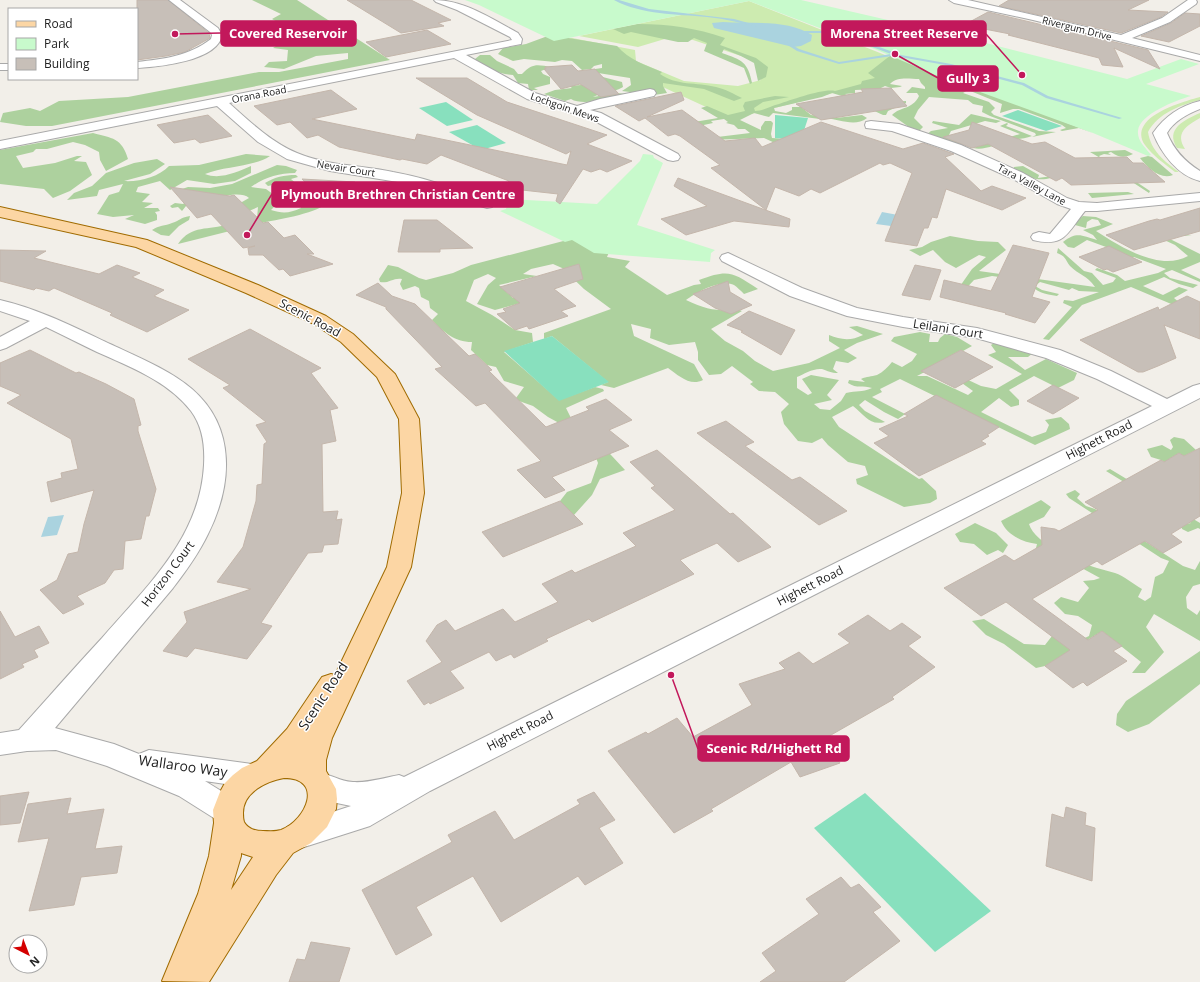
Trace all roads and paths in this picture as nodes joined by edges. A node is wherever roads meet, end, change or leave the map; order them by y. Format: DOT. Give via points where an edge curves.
graph roads {
  1 [pos="174,0"];
  2 [pos="439,0"];
  3 [pos="954,0"];
  4 [pos="1192,2"];
  5 [pos="1121,39"];
  6 [pos="457,55"];
  7 [pos="1200,58"];
  8 [pos="138,65"];
  9 [pos="650,93"];
  10 [pos="220,102"];
  11 [pos="1200,105"];
  12 [pos="578,110"];
  13 [pos="871,126"];
  14 [pos="0,145"];
  15 [pos="673,157"];
  16 [pos="1200,177"];
  17 [pos="1200,197"];
  18 [pos="486,204"];
  19 [pos="1080,207"];
  20 [pos="0,212"];
  21 [pos="1039,237"];
  22 [pos="728,258"];
  23 [pos="0,305"];
  24 [pos="45,320"];
  25 [pos="0,344"];
  26 [pos="1200,390"];
  27 [pos="1167,406"];
  28 [pos="373,619"];
  29 [pos="27,740"];
  30 [pos="0,744"];
  31 [pos="114,756"];
  32 [pos="260,772"];
  33 [pos="316,779"];
  34 [pos="420,782"];
  35 [pos="228,818"];
  36 [pos="290,839"];
  37 [pos="179,982"];
  38 [pos="190,982"];
  1 -- 8 [label="street" via="214,30 216,40 187,56"];
  2 -- 6 [label="street, Orana Road" via="461,8 514,35 517,39 517,42"];
  3 -- 5 [label="street, Rivergum Drive"];
  4 -- 5 [label="street" via="1166,20"];
  5 -- 7 [label="street, Rivergum Drive"];
  6 -- 10 [label="street, Orana Road"];
  6 -- 12 [label="street, Lochgoin Mews" via="531,96"];
  9 -- 12 [label="street"];
  10 -- 14 [label="street, Orana Road"];
  10 -- 18 [label="street, Nevair Court" via="268,143 291,156 421,182"];
  11 -- 16 [label="street" via="1177,115 1164,125 1160,133 1168,150 1178,162"];
  12 -- 15 [label="street, Lochgoin Mews" via="596,116"];
  13 -- 19 [label="street, Tara Valley Lane" via="892,124 972,155 1018,176 1062,201"];
  17 -- 19 [label="street, Tara Valley Lane" via="1097,208"];
  19 -- 21 [label="street" via="1056,237"];
  20 -- 28 [label="main road, Scenic Road" via="141,243 246,286 320,320 347,338 385,374 409,419 413,493 399,567"];
  22 -- 27 [label="street, Leilani Court" via="796,292 853,312 977,333 1053,354 1104,375"];
  23 -- 24 [label="street, Horizon Court"];
  24 -- 25 [label="street"];
  24 -- 29 [label="street, Horizon Court" via="148,368 175,385 196,406 212,431 216,468 214,486 201,527 182,559 159,589"];
  26 -- 27 [label="street, Highett Road"];
  27 -- 34 [label="street, Highett Road"];
  28 -- 32 [label="main road, Scenic Road" via="296,737"];
  28 -- 33 [label="main road, Scenic Road" via="318,738 312,760"];
  29 -- 30 [label="street, Wallaroo Way"];
  29 -- 31 [label="street, Wallaroo Way" via="56,739"];
  31 -- 32 [label="street, Wallaroo Way" via="201,770"];
  31 -- 35 [label="street, Wallaroo Way" via="189,787"];
  32 -- 33 [label="main road" via="284,766 299,768"];
  32 -- 35 [label="main road" via="241,785 232,797"];
  33 -- 34 [label="street, Highett Road" via="338,792 359,795"];
  33 -- 36 [label="main road" via="323,798 320,812 311,825"];
  34 -- 36 [label="street, Highett Road" via="359,817"];
  35 -- 36 [label="main road" via="236,836 249,843 265,846"];
  35 -- 37 [label="main road" via="225,856 214,894"];
  36 -- 38 [label="main road" via="265,865"];
}
